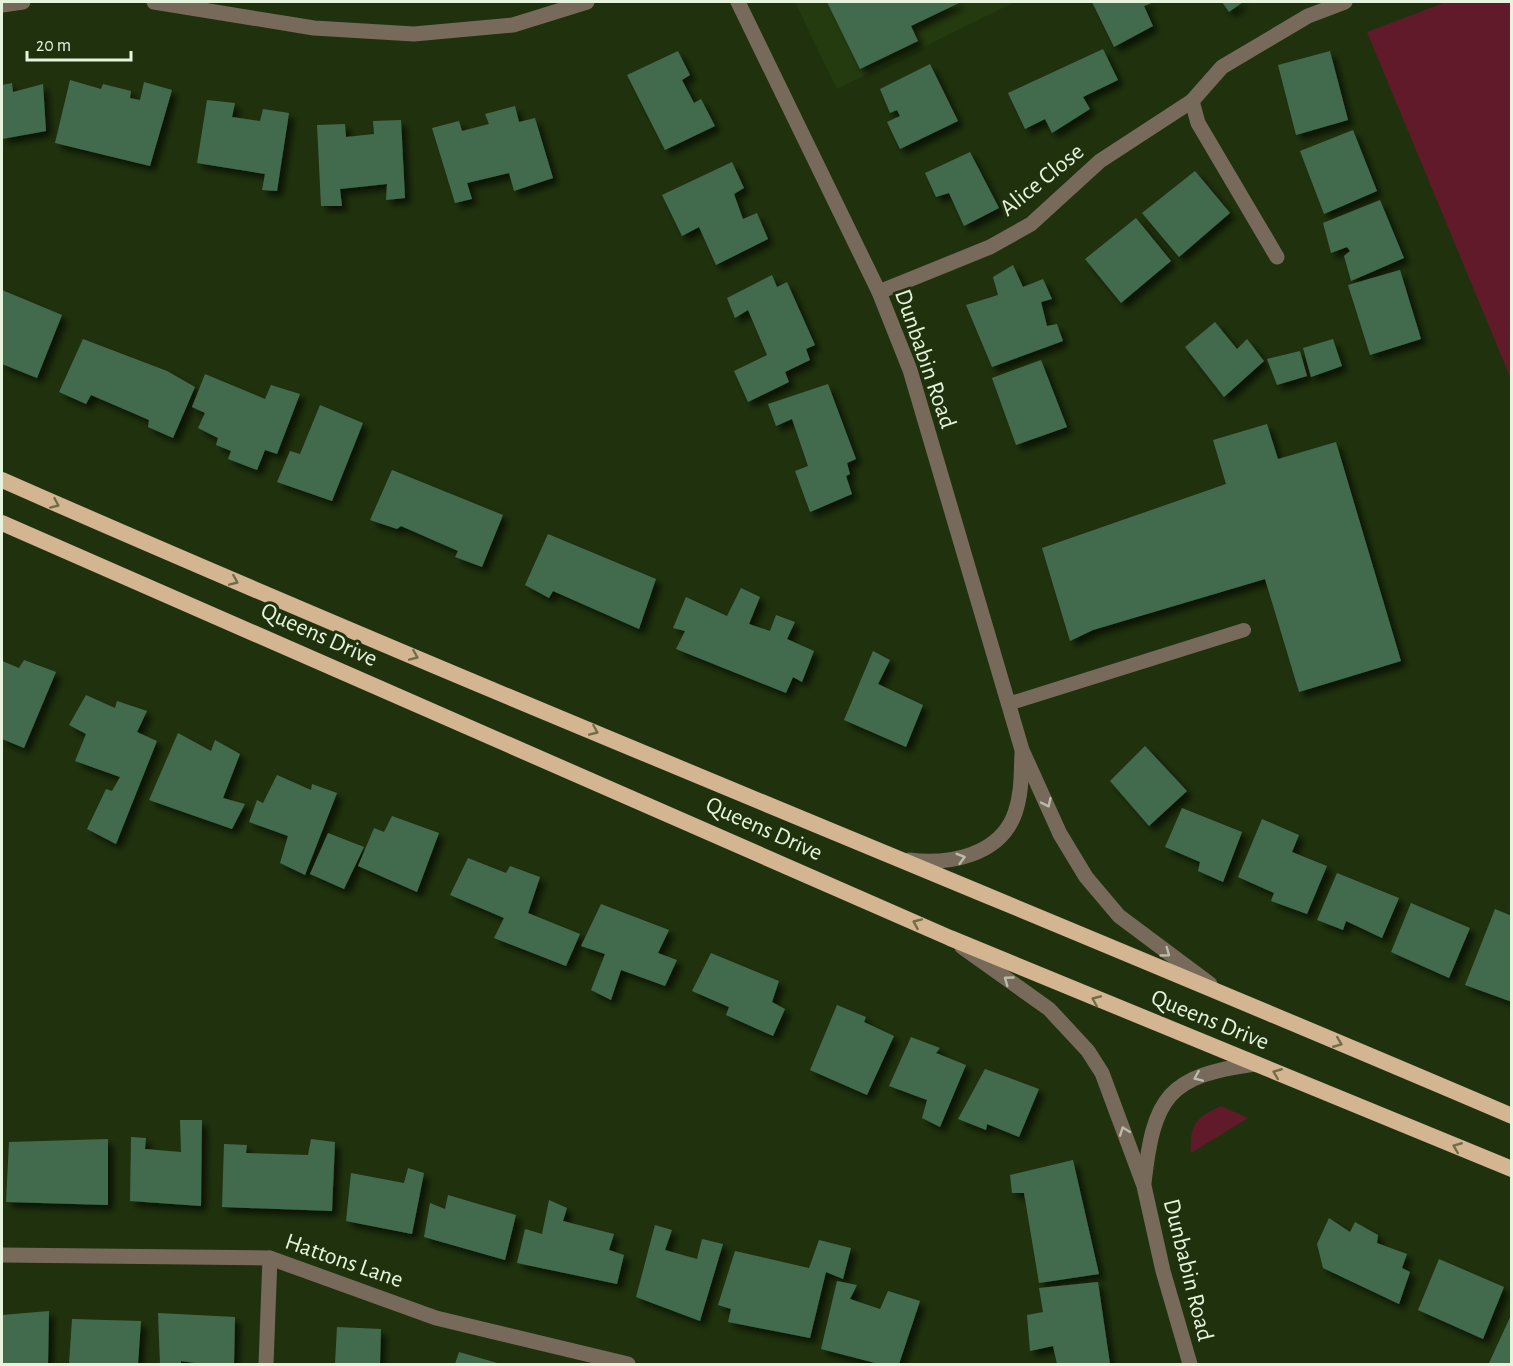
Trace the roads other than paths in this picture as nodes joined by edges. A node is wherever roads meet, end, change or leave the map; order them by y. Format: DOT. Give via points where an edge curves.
graph roads {
  1 [pos="23,2"];
  2 [pos="154,2"];
  3 [pos="587,2"];
  4 [pos="738,2"];
  5 [pos="1345,2"];
  6 [pos="2,5"];
  7 [pos="1192,101"];
  8 [pos="1277,257"];
  9 [pos="879,292"];
  10 [pos="2,480"];
  11 [pos="2,523"];
  12 [pos="1244,630"];
  13 [pos="1008,704"];
  14 [pos="1022,750"];
  15 [pos="903,859"];
  16 [pos="950,938"];
  17 [pos="1226,996"];
  18 [pos="1255,1064"];
  19 [pos="1512,1116"];
  20 [pos="1512,1169"];
  21 [pos="1144,1186"];
  22 [pos="2,1255"];
  23 [pos="270,1258"];
  24 [pos="266,1365"];
  25 [pos="628,1365"];
  26 [pos="1190,1365"];
  1 -- 6 [label="street"];
  2 -- 3 [label="street" via="314,28 414,34 513,25"];
  4 -- 9 [label="street, Dunbabin Road"];
  5 -- 7 [label="street, Alice Close" via="1308,16 1222,67"];
  7 -- 8 [label="street" via="1198,123"];
  7 -- 9 [label="street, Alice Close" via="1100,161 1031,225 990,247"];
  9 -- 13 [label="street, Dunbabin Road" via="910,370"];
  10 -- 15 [label="highway, Queens Drive, one-way"];
  16 -- 11 [label="highway, Queens Drive, one-way"];
  12 -- 13 [label="lane"];
  13 -- 14 [label="street, Dunbabin Road"];
  15 -- 14 [label="street, Dunbabin Road, one-way" via="951,861 973,854 1003,832 1015,814 1021,788"];
  14 -- 17 [label="street, Dunbabin Road, one-way" via="1060,834 1097,891 1142,935"];
  15 -- 17 [label="highway, Queens Drive"];
  18 -- 16 [label="highway, Queens Drive, one-way"];
  21 -- 16 [label="street, Dunbabin Road, one-way" via="1102,1073 1088,1051 1049,1009"];
  17 -- 19 [label="highway, Queens Drive, one-way"];
  20 -- 18 [label="highway, Queens Drive, one-way"];
  18 -- 21 [label="street, Dunbabin Road, one-way" via="1217,1069 1191,1079 1172,1093 1149,1136"];
  21 -- 26 [label="street, Dunbabin Road"];
  22 -- 23 [label="street, Hattons Lane"];
  23 -- 24 [label="street"];
  23 -- 25 [label="street, Hattons Lane" via="436,1318"];
}
